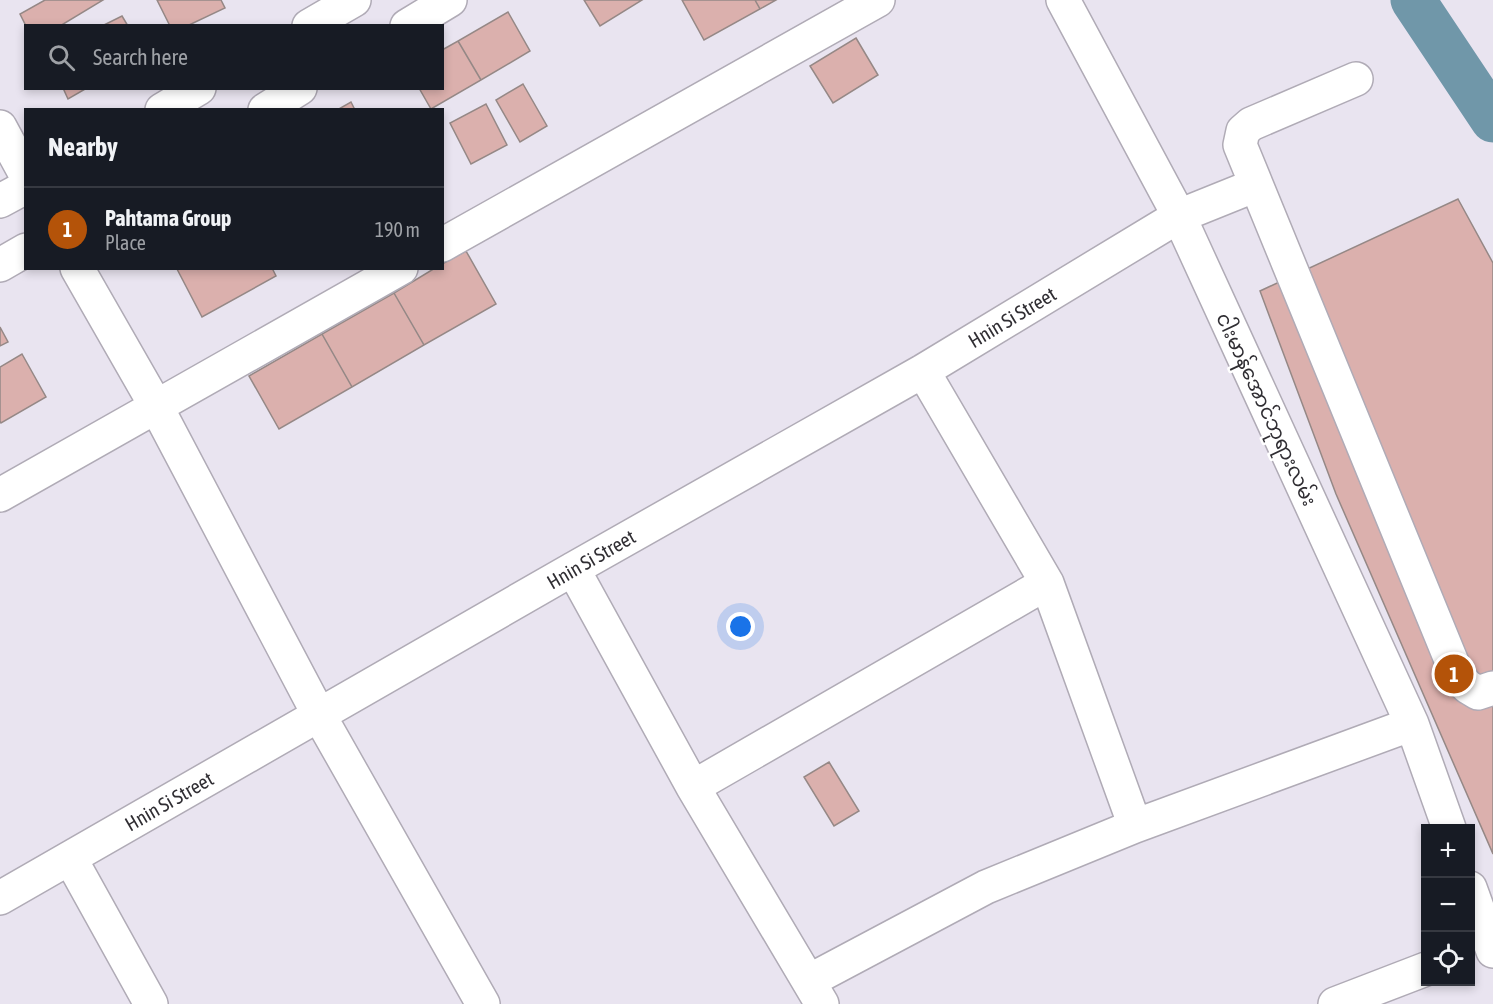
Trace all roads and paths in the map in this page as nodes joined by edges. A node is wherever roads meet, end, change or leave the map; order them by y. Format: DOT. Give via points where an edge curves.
graph roads {
  1 [pos="354,0"];
  2 [pos="450,0"];
  3 [pos="878,0"];
  4 [pos="1063,0"];
  5 [pos="312,24"];
  6 [pos="410,24"];
  7 [pos="1356,79"];
  8 [pos="196,90"];
  9 [pos="297,90"];
  10 [pos="165,108"];
  11 [pos="268,108"];
  12 [pos="0,127"];
  13 [pos="24,171"];
  14 [pos="1256,184"];
  15 [pos="24,188"];
  16 [pos="0,201"];
  17 [pos="1179,216"];
  18 [pos="444,244"];
  19 [pos="24,251"];
  20 [pos="0,265"];
  21 [pos="78,270"];
  22 [pos="397,270"];
  23 [pos="923,371"];
  24 [pos="156,406"];
  25 [pos="0,495"];
  26 [pos="573,569"];
  27 [pos="1047,583"];
  28 [pos="1493,688"];
  29 [pos="319,715"];
  30 [pos="1412,724"];
  31 [pos="693,787"];
  32 [pos="1448,824"];
  33 [pos="1135,826"];
  34 [pos="69,858"];
  35 [pos="0,898"];
  36 [pos="1475,906"];
  37 [pos="1487,948"];
  38 [pos="1421,971"];
  39 [pos="815,993"];
  40 [pos="151,1004"];
  41 [pos="483,1004"];
  42 [pos="1335,1004"];
  1 -- 5 [label="street"];
  2 -- 6 [label="street"];
  3 -- 18 [label="street"];
  4 -- 17 [label="street, ငါးမာန်အောင်ဘုရားလမ်း"];
  7 -- 14 [label="street" via="1251,124 1243,131 1240,145"];
  8 -- 10 [label="street"];
  9 -- 11 [label="street"];
  12 -- 13 [label="street"];
  14 -- 17 [label="street, Hnin Si Street"];
  14 -- 28 [label="street" via="1458,677 1478,693"];
  15 -- 16 [label="street"];
  17 -- 23 [label="street, Hnin Si Street"];
  17 -- 30 [label="street, ငါးမာန်အောင်ဘုရားလမ်း"];
  19 -- 20 [label="street"];
  21 -- 24 [label="street"];
  22 -- 24 [label="street"];
  23 -- 26 [label="street, Hnin Si Street"];
  23 -- 27 [label="street"];
  24 -- 25 [label="street"];
  24 -- 29 [label="street"];
  26 -- 29 [label="street, Hnin Si Street"];
  26 -- 31 [label="street"];
  27 -- 31 [label="street"];
  27 -- 33 [label="street"];
  29 -- 34 [label="street, Hnin Si Street"];
  29 -- 41 [label="street"];
  30 -- 32 [label="street, ငါးမာန်အောင်ဘုရားလမ်း"];
  30 -- 33 [label="street"];
  31 -- 39 [label="street"];
  33 -- 39 [label="street" via="986,887"];
  34 -- 35 [label="street, Hnin Si Street"];
  34 -- 40 [label="street"];
  36 -- 37 [label="street"];
  38 -- 42 [label="street"];
}
